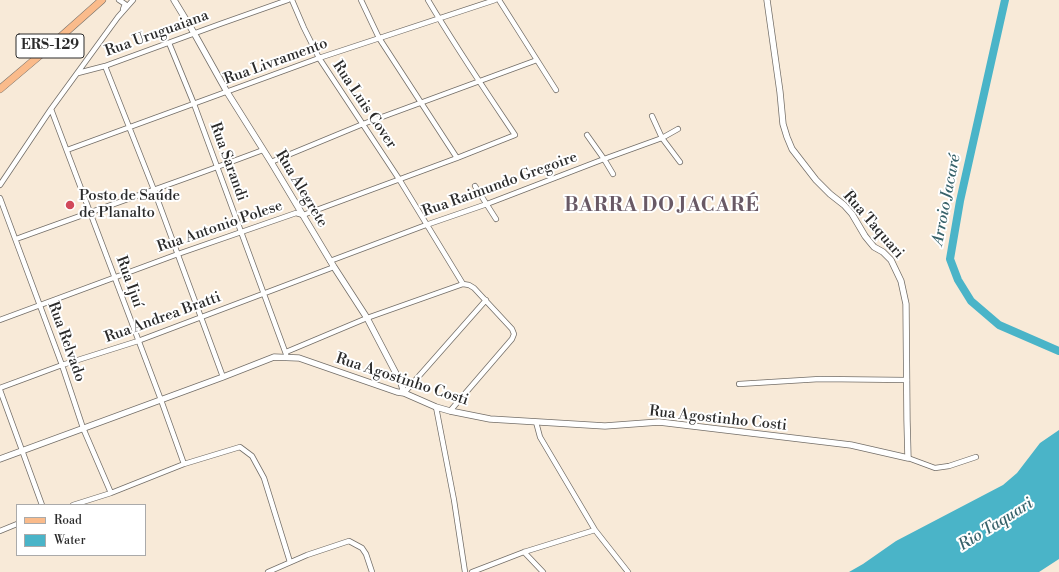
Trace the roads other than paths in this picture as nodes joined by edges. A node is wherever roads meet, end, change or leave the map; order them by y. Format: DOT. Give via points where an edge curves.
graph roads {
  1 [pos="119,0"];
  2 [pos="133,0"];
  3 [pos="174,0"];
  4 [pos="288,0"];
  5 [pos="292,0"];
  6 [pos="361,0"];
  7 [pos="428,0"];
  8 [pos="494,0"];
  9 [pos="499,0"];
  10 [pos="767,0"];
  11 [pos="102,1"];
  12 [pos="126,2"];
  13 [pos="118,17"];
  14 [pos="439,18"];
  15 [pos="194,34"];
  16 [pos="379,38"];
  17 [pos="169,43"];
  18 [pos="319,58"];
  19 [pos="537,60"];
  20 [pos="105,66"];
  21 [pos="78,73"];
  22 [pos="479,82"];
  23 [pos="0,89"];
  24 [pos="556,90"];
  25 [pos="227,92"];
  26 [pos="421,102"];
  27 [pos="194,104"];
  28 [pos="51,109"];
  29 [pos="652,116"];
  30 [pos="362,124"];
  31 [pos="129,128"];
  32 [pos="678,129"];
  33 [pos="588,135"];
  34 [pos="662,138"];
  35 [pos="67,150"];
  36 [pos="263,150"];
  37 [pos="457,158"];
  38 [pos="604,159"];
  39 [pos="271,162"];
  40 [pos="680,162"];
  41 [pos="218,167"];
  42 [pos="613,174"];
  43 [pos="399,179"];
  44 [pos="0,186"];
  45 [pos="475,186"];
  46 [pos="154,190"];
  47 [pos="0,198"];
  48 [pos="487,204"];
  49 [pos="90,212"];
  50 [pos="303,215"];
  51 [pos="496,219"];
  52 [pos="426,225"];
  53 [pos="241,232"];
  54 [pos="16,239"];
  55 [pos="178,254"];
  56 [pos="330,261"];
  57 [pos="334,267"];
  58 [pos="115,278"];
  59 [pos="463,284"];
  60 [pos="264,294"];
  61 [pos="486,300"];
  62 [pos="40,305"];
  63 [pos="201,318"];
  64 [pos="368,318"];
  65 [pos="0,320"];
  66 [pos="138,341"];
  67 [pos="286,355"];
  68 [pos="62,365"];
  69 [pos="222,377"];
  70 [pos="907,380"];
  71 [pos="739,384"];
  72 [pos="0,389"];
  73 [pos="404,393"];
  74 [pos="161,400"];
  75 [pos="436,407"];
  76 [pos="450,411"];
  77 [pos="536,422"];
  78 [pos="83,428"];
  79 [pos="22,451"];
  80 [pos="976,457"];
  81 [pos="908,458"];
  82 [pos="0,459"];
  83 [pos="184,464"];
  84 [pos="111,493"];
  85 [pos="42,504"];
  86 [pos="76,504"];
  87 [pos="16,524"];
  88 [pos="595,530"];
  89 [pos="0,531"];
  90 [pos="524,552"];
  91 [pos="290,562"];
  92 [pos="268,572"];
  93 [pos="372,572"];
  94 [pos="465,572"];
  95 [pos="472,572"];
  96 [pos="544,572"];
  97 [pos="628,572"];
  1 -- 12 [label="street"];
  2 -- 13 [label="street"];
  3 -- 15 [label="street, Rua Alegrete"];
  4 -- 15 [label="street, Rua Uruguaiana"];
  5 -- 18 [label="street, Rua Luis Cover"];
  6 -- 16 [label="street"];
  7 -- 14 [label="street"];
  8 -- 14 [label="street, Rua Livramento"];
  9 -- 19 [label="street"];
  10 -- 70 [label="street, Rua Taquari" via="784,124 792,149 816,180 852,214 869,241 891,260 901,281 906,304"];
  11 -- 23 [label="main road, ERS-129"];
  12 -- 13 [label="street"];
  13 -- 21 [label="street"];
  14 -- 16 [label="street, Rua Livramento"];
  14 -- 22 [label="street"];
  15 -- 17 [label="street, Rua Uruguaiana"];
  15 -- 25 [label="street, Rua Alegrete"];
  16 -- 18 [label="street, Rua Livramento"];
  16 -- 26 [label="street"];
  17 -- 20 [label="street, Rua Uruguaiana"];
  17 -- 27 [label="street, Rua Sarandi"];
  18 -- 25 [label="street, Rua Livramento"];
  18 -- 30 [label="street, Rua Luis Cover"];
  19 -- 22 [label="street"];
  19 -- 24 [label="street"];
  20 -- 21 [label="street, Rua Uruguaiana"];
  20 -- 31 [label="street"];
  21 -- 28 [label="street"];
  22 -- 26 [label="street"];
  22 -- 37 [label="street, Rua Antonio Polese" via="515,135"];
  25 -- 27 [label="street, Rua Livramento"];
  25 -- 36 [label="street, Rua Alegrete"];
  26 -- 30 [label="street"];
  26 -- 37 [label="street"];
  27 -- 31 [label="street, Rua Livramento"];
  27 -- 41 [label="street, Rua Sarandi"];
  28 -- 35 [label="street, Rua Ijuí"];
  28 -- 44 [label="street"];
  29 -- 34 [label="street"];
  30 -- 39 [label="street"];
  30 -- 43 [label="street, Rua Luis Cover"];
  31 -- 35 [label="street, Rua Livramento"];
  31 -- 46 [label="street"];
  32 -- 34 [label="street, Rua Raimundo Gregoire"];
  33 -- 38 [label="street"];
  34 -- 38 [label="street, Rua Raimundo Gregoire"];
  34 -- 40 [label="street"];
  35 -- 49 [label="street, Rua Ijuí"];
  36 -- 39 [label="street, Rua Alegrete"];
  36 -- 41 [label="street"];
  37 -- 43 [label="street, Rua Antonio Polese"];
  38 -- 42 [label="street"];
  38 -- 48 [label="street, Rua Raimundo Gregoire"];
  39 -- 50 [label="street, Rua Alegrete"];
  41 -- 46 [label="street"];
  41 -- 53 [label="street, Rua Sarandi"];
  43 -- 50 [label="street, Rua Antonio Polese"];
  43 -- 52 [label="street, Rua Luis Cover"];
  45 -- 48 [label="street"];
  46 -- 49 [label="street"];
  46 -- 55 [label="street"];
  47 -- 54 [label="street, Rua Relvado"];
  48 -- 51 [label="street"];
  48 -- 52 [label="street, Rua Raimundo Gregoire"];
  49 -- 54 [label="street"];
  49 -- 58 [label="street, Rua Ijuí"];
  50 -- 53 [label="street, Rua Antonio Polese" via="296,213"];
  50 -- 56 [label="street, Rua Alegrete"];
  52 -- 56 [label="street, Rua Raimundo Gregoire"];
  52 -- 59 [label="street, Rua Luis Cover"];
  53 -- 55 [label="street, Rua Antonio Polese"];
  53 -- 60 [label="street, Rua Sarandi"];
  54 -- 62 [label="street, Rua Relvado"];
  55 -- 58 [label="street, Rua Antonio Polese"];
  55 -- 63 [label="street"];
  56 -- 57 [label="street, Rua Alegrete"];
  57 -- 60 [label="street, Rua Andrea Bratti"];
  57 -- 64 [label="street, Rua Alegrete"];
  58 -- 62 [label="street, Rua Antonio Polese"];
  58 -- 66 [label="street, Rua Ijuí"];
  59 -- 61 [label="street" via="474,288"];
  59 -- 64 [label="street"];
  60 -- 63 [label="street, Rua Andrea Bratti"];
  60 -- 67 [label="street, Rua Sarandi"];
  61 -- 73 [label="street"];
  61 -- 76 [label="street" via="514,334"];
  62 -- 65 [label="street, Rua Antonio Polese"];
  62 -- 68 [label="street, Rua Relvado"];
  63 -- 66 [label="street, Rua Andrea Bratti"];
  63 -- 69 [label="street"];
  64 -- 67 [label="street"];
  64 -- 73 [label="street, Rua Alegrete"];
  66 -- 68 [label="street, Rua Andrea Bratti"];
  66 -- 74 [label="street, Rua Ijuí"];
  67 -- 69 [label="street, Rua Agostinho Costi" via="274,357"];
  67 -- 73 [label="street, Rua Agostinho Costi"];
  68 -- 72 [label="street, Rua Andrea Bratti"];
  68 -- 78 [label="street, Rua Relvado"];
  69 -- 74 [label="street, Rua Agostinho Costi"];
  70 -- 71 [label="street" via="820,379"];
  70 -- 81 [label="street, Rua Taquari"];
  72 -- 79 [label="street"];
  73 -- 75 [label="street, Rua Agostinho Costi"];
  74 -- 78 [label="street, Rua Agostinho Costi"];
  74 -- 83 [label="street, Rua Ijuí"];
  75 -- 76 [label="street, Rua Agostinho Costi"];
  75 -- 94 [label="street"];
  76 -- 77 [label="street, Rua Agostinho Costi" via="490,419"];
  77 -- 81 [label="street, Rua Agostinho Costi" via="605,426 659,422 851,445"];
  77 -- 88 [label="street" via="540,437"];
  78 -- 79 [label="street, Rua Agostinho Costi"];
  78 -- 84 [label="street, Rua Relvado"];
  79 -- 82 [label="street, Rua Agostinho Costi"];
  79 -- 85 [label="street"];
  80 -- 81 [label="street" via="935,468"];
  83 -- 84 [label="street"];
  83 -- 91 [label="street" via="240,446 252,456 264,478"];
  84 -- 86 [label="street"];
  87 -- 89 [label="street"];
  88 -- 90 [label="street"];
  88 -- 97 [label="street"];
  90 -- 95 [label="street"];
  90 -- 96 [label="street"];
  91 -- 92 [label="street"];
  91 -- 93 [label="street" via="349,541 362,548"];
}
